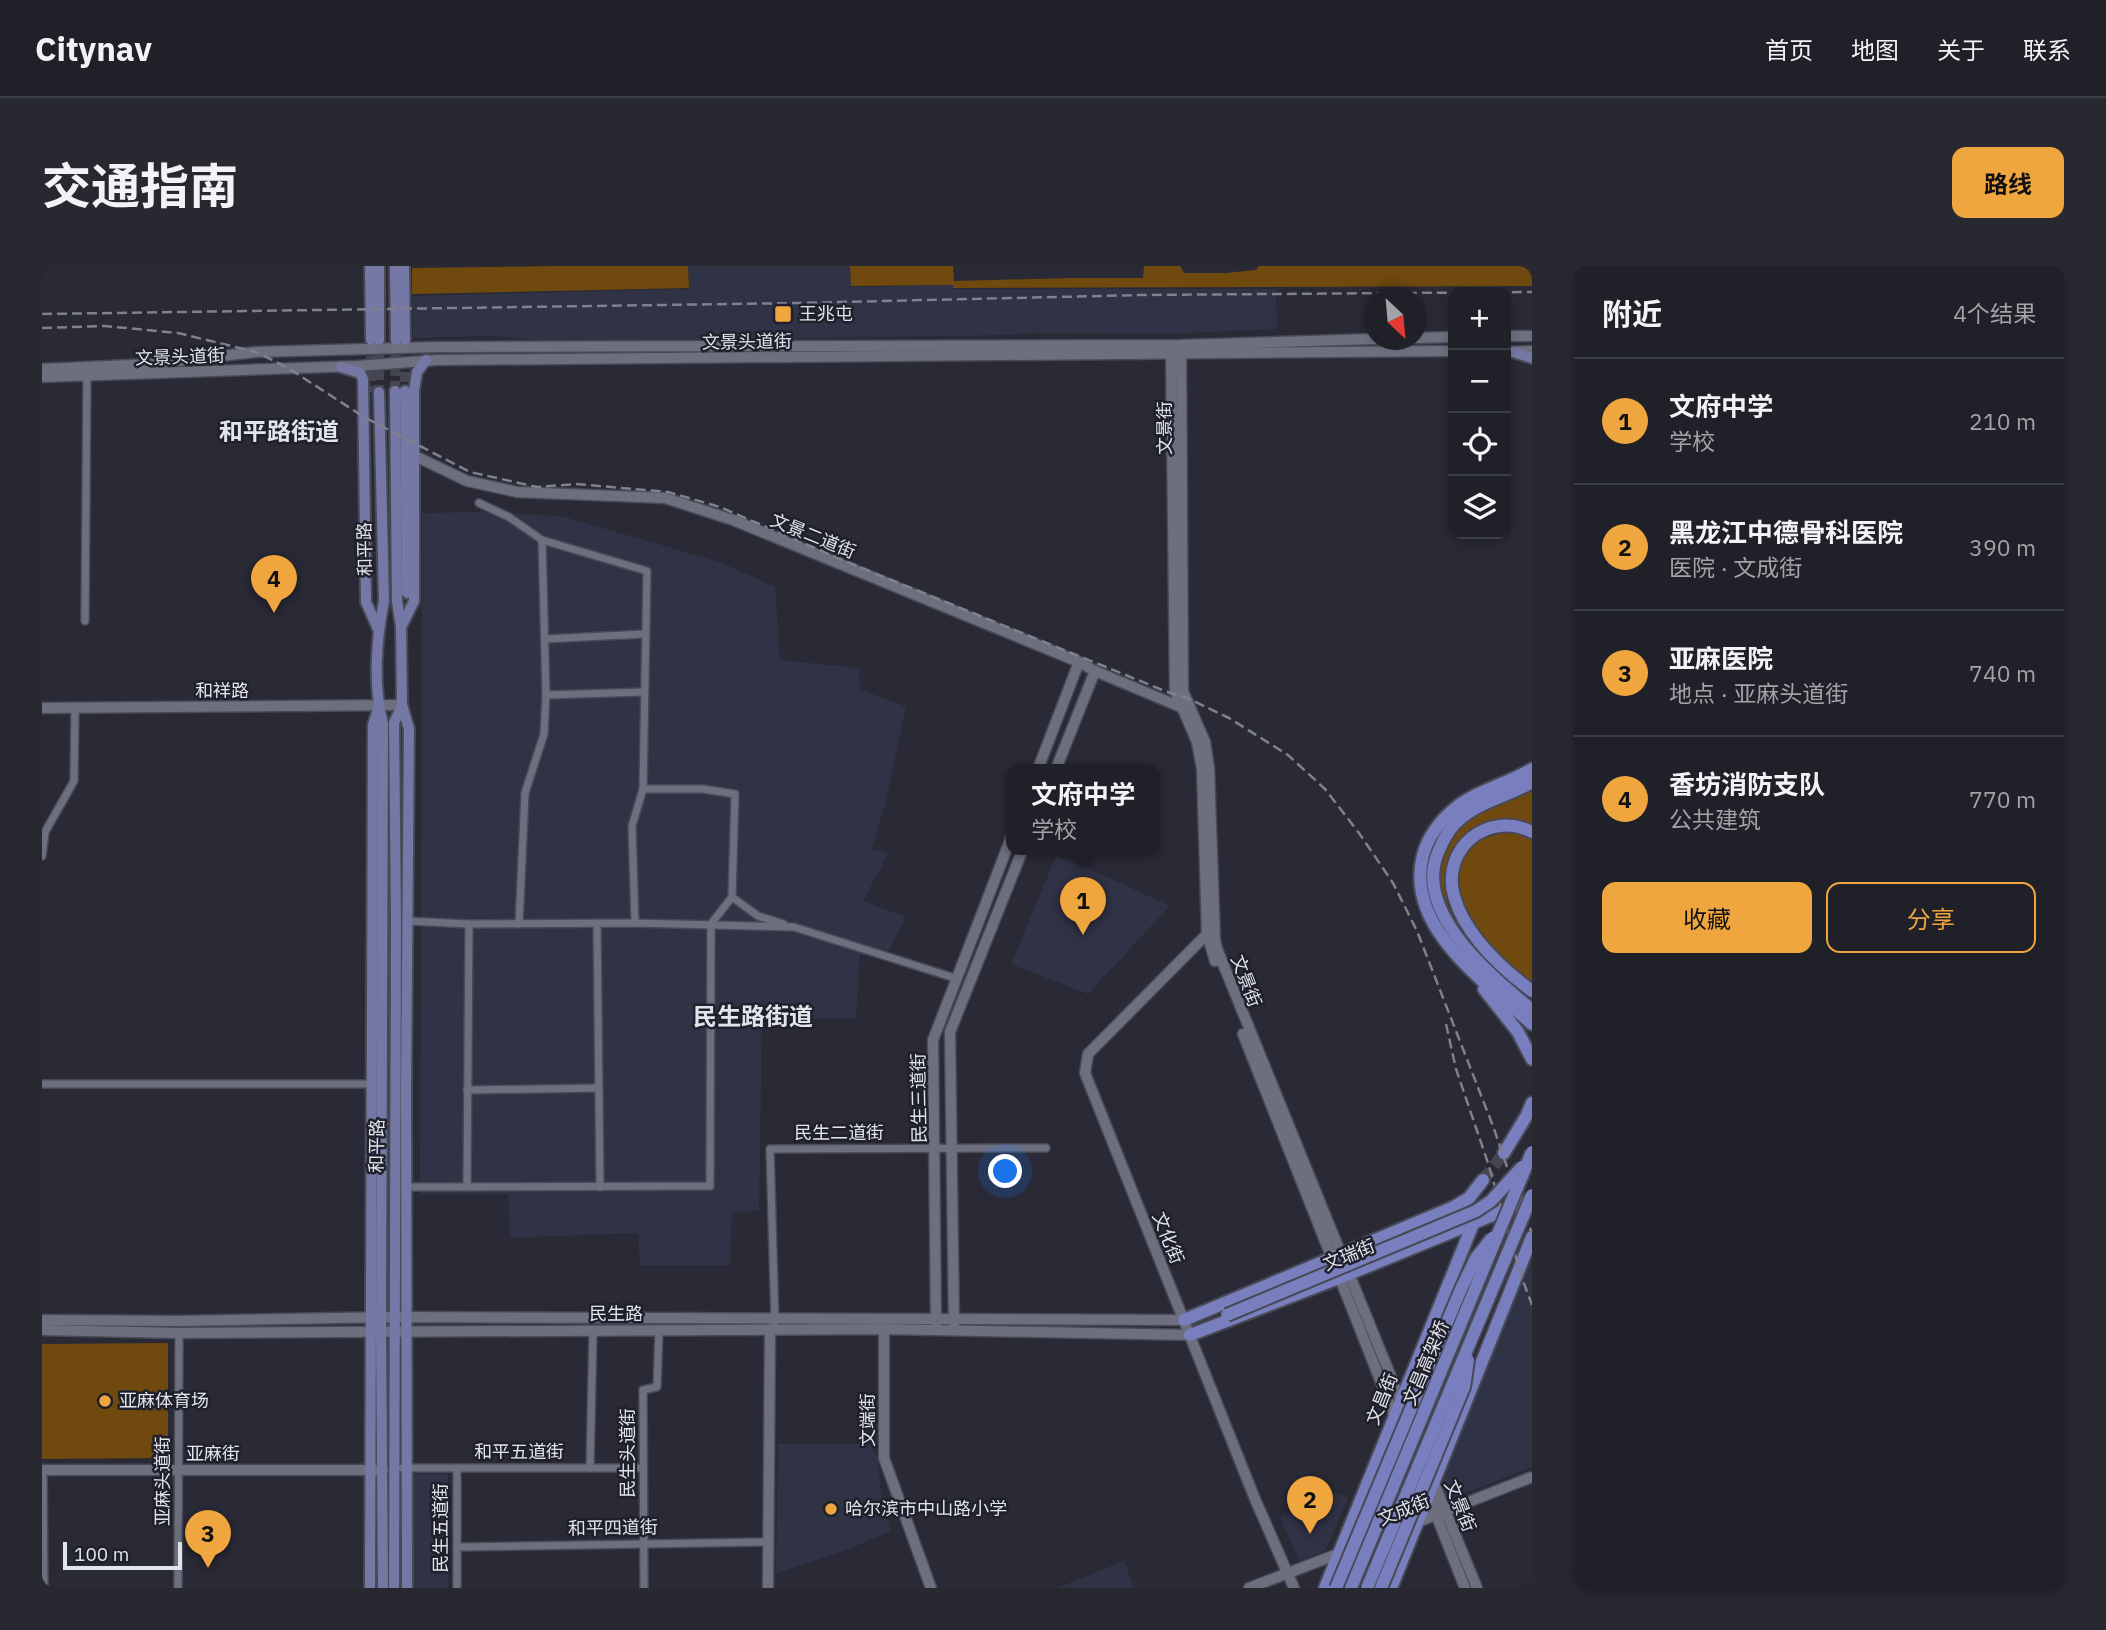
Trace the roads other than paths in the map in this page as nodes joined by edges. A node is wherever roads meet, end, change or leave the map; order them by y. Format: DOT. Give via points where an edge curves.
graph roads {
  1 [pos="370,266"];
  2 [pos="379,266"];
  3 [pos="395,266"];
  4 [pos="404,266"];
  5 [pos="1511,336"];
  6 [pos="1532,336"];
  7 [pos="1448,337"];
  8 [pos="1427,338"];
  9 [pos="1364,340"];
  10 [pos="1176,349"];
  11 [pos="1448,351"];
  12 [pos="1532,351"];
  13 [pos="1511,352"];
  14 [pos="1511,353"];
  15 [pos="1532,358"];
  16 [pos="426,360"];
  17 [pos="341,367"];
  18 [pos="42,369"];
  19 [pos="87,372"];
  20 [pos="42,377"];
  21 [pos="400,391"];
  22 [pos="376,392"];
  23 [pos="415,456"];
  24 [pos="479,503"];
  25 [pos="542,540"];
  26 [pos="85,621"];
  27 [pos="401,627"];
  28 [pos="378,629"];
  29 [pos="645,634"];
  30 [pos="545,639"];
  31 [pos="1079,662"];
  32 [pos="1095,671"];
  33 [pos="644,692"];
  34 [pos="546,695"];
  35 [pos="402,705"];
  36 [pos="378,706"];
  37 [pos="42,708"];
  38 [pos="75,708"];
  39 [pos="1183,708"];
  40 [pos="1040,764"];
  41 [pos="1058,764"];
  42 [pos="1532,769"];
  43 [pos="1532,782"];
  44 [pos="643,789"];
  45 [pos="1532,832"];
  46 [pos="1006,851"];
  47 [pos="1021,855"];
  48 [pos="42,856"];
  49 [pos="732,897"];
  50 [pos="408,921"];
  51 [pos="597,923"];
  52 [pos="635,923"];
  53 [pos="469,924"];
  54 [pos="519,924"];
  55 [pos="711,924"];
  56 [pos="794,927"];
  57 [pos="1207,934"];
  58 [pos="1465,964"];
  59 [pos="958,979"];
  60 [pos="1532,991"];
  61 [pos="1532,1010"];
  62 [pos="1532,1024"];
  63 [pos="389,1057"];
  64 [pos="1532,1059"];
  65 [pos="42,1084"];
  66 [pos="372,1084"];
  67 [pos="599,1088"];
  68 [pos="406,1089"];
  69 [pos="467,1090"];
  70 [pos="1532,1103"];
  71 [pos="389,1113"];
  72 [pos="936,1148"];
  73 [pos="1046,1148"];
  74 [pos="951,1149"];
  75 [pos="1504,1153"];
  76 [pos="1531,1155"];
  77 [pos="1483,1180"];
  78 [pos="467,1187"];
  79 [pos="600,1187"];
  80 [pos="407,1188"];
  81 [pos="1529,1202"];
  82 [pos="1503,1223"];
  83 [pos="1473,1224"];
  84 [pos="1532,1237"];
  85 [pos="1336,1256"];
  86 [pos="1344,1276"];
  87 [pos="394,1317"];
  88 [pos="376,1318"];
  89 [pos="407,1318"];
  90 [pos="42,1320"];
  91 [pos="1184,1320"];
  92 [pos="954,1324"];
  93 [pos="936,1325"];
  94 [pos="773,1326"];
  95 [pos="884,1329"];
  96 [pos="42,1330"];
  97 [pos="593,1330"];
  98 [pos="659,1330"];
  99 [pos="376,1331"];
  100 [pos="394,1331"];
  101 [pos="407,1331"];
  102 [pos="179,1333"];
  103 [pos="1190,1335"];
  104 [pos="1473,1337"];
  105 [pos="1400,1401"];
  106 [pos="1394,1416"];
  107 [pos="457,1468"];
  108 [pos="590,1468"];
  109 [pos="643,1468"];
  110 [pos="395,1469"];
  111 [pos="42,1470"];
  112 [pos="178,1470"];
  113 [pos="370,1470"];
  114 [pos="1532,1477"];
  115 [pos="1434,1483"];
  116 [pos="1429,1497"];
  117 [pos="1440,1513"];
  118 [pos="1416,1522"];
  119 [pos="769,1542"];
  120 [pos="644,1543"];
  121 [pos="457,1547"];
  122 [pos="1339,1554"];
  123 [pos="1288,1572"];
  124 [pos="44,1588"];
  125 [pos="178,1588"];
  126 [pos="370,1588"];
  127 [pos="383,1588"];
  128 [pos="394,1588"];
  129 [pos="407,1588"];
  130 [pos="457,1588"];
  131 [pos="644,1588"];
  132 [pos="768,1588"];
  133 [pos="931,1588"];
  134 [pos="1249,1588"];
  135 [pos="1294,1588"];
  136 [pos="1325,1588"];
  137 [pos="1336,1588"];
  138 [pos="1351,1588"];
  139 [pos="1367,1588"];
  140 [pos="1381,1588"];
  141 [pos="1391,1588"];
  142 [pos="1465,1588"];
  143 [pos="1477,1588"];
  1 -- 2 [label="main road" via="375,340"];
  3 -- 4 [label="main road" via="400,340"];
  5 -- 6 [label="main road"];
  7 -- 8 [label="main road"];
  9 -- 10 [label="main road, 文景头道街"];
  10 -- 11 [label="main road, 文景头道街"];
  10 -- 16 [label="main road, 文景头道街"];
  10 -- 19 [label="main road, 文景头道街" via="425,348 256,352"];
  10 -- 39 [label="main road, 文景街" via="1175,691"];
  10 -- 85 [label="main road, 文景街" via="1183,691 1205,742 1209,768 1215,940"];
  12 -- 13 [label="main road"];
  14 -- 15 [label="main road"];
  16 -- 17 [label="main road, 文景头道街"];
  16 -- 23 [label="main road" via="417,372 414,390"];
  17 -- 19 [label="main road, 文景头道街"];
  17 -- 28 [label="main road" via="360,373 363,379 366,602"];
  18 -- 19 [label="main road, 文景头道街"];
  19 -- 20 [label="main road, 文景头道街"];
  19 -- 26 [label="street"];
  21 -- 27 [label="main road" via="407,601"];
  22 -- 28 [label="main road, 和平路"];
  23 -- 27 [label="main road" via="414,601"];
  23 -- 31 [label="main road, 文景二道街" via="467,481 517,492 665,498 733,520"];
  24 -- 25 [label="street"];
  25 -- 29 [label="street" via="647,571"];
  25 -- 30 [label="street"];
  27 -- 35 [label="main road, 和平路"];
  28 -- 36 [label="main road, 和平路"];
  29 -- 30 [label="street"];
  29 -- 33 [label="street"];
  30 -- 34 [label="street"];
  31 -- 32 [label="main road, 文景二道街"];
  31 -- 40 [label="main road"];
  32 -- 39 [label="main road, 文景二道街"];
  32 -- 41 [label="main road"];
  33 -- 34 [label="street"];
  33 -- 44 [label="street"];
  34 -- 54 [label="street" via="544,734 525,793"];
  35 -- 36 [label="main road, 和祥路"];
  35 -- 50 [label="main road, 和平路" via="409,729"];
  35 -- 63 [label="main road, 和平路" via="394,723 396,907"];
  36 -- 38 [label="main road, 和祥路"];
  36 -- 63 [label="main road, 和平路" via="383,724"];
  36 -- 66 [label="main road, 和平路" via="373,725"];
  37 -- 38 [label="main road, 和祥路"];
  38 -- 48 [label="street" via="74,780 45,832"];
  39 -- 57 [label="main road, 文景街" via="1202,769"];
  42 -- 58 [label="highway" via="1464,802 1446,816 1425,846 1420,879 1429,918"];
  43 -- 61 [label="highway" via="1461,818 1447,834 1432,869 1437,905 1459,940"];
  44 -- 49 [label="street" via="735,794"];
  44 -- 52 [label="street" via="632,826"];
  45 -- 60 [label="highway" via="1499,826 1476,834 1455,858 1452,881 1458,908 1473,932 1501,965"];
  46 -- 59 [label="main road, 民生三道街"];
  47 -- 74 [label="main road, 民生三道街" via="950,1032"];
  49 -- 55 [label="street"];
  49 -- 56 [label="street" via="758,916"];
  50 -- 53 [label="street"];
  50 -- 68 [label="main road, 和平路"];
  51 -- 52 [label="street"];
  51 -- 54 [label="street"];
  51 -- 67 [label="street"];
  52 -- 55 [label="street"];
  53 -- 54 [label="street"];
  53 -- 69 [label="street"];
  55 -- 56 [label="street"];
  55 -- 79 [label="street" via="710,1186"];
  56 -- 59 [label="street"];
  57 -- 85 [label="main road, 文景街"];
  57 -- 91 [label="main road, 文化街" via="1088,1054 1085,1066"];
  58 -- 62 [label="highway"];
  58 -- 64 [label="highway" via="1518,1032"];
  59 -- 72 [label="main road, 民生三道街" via="933,1040"];
  63 -- 66 [label="main road"];
  63 -- 68 [label="main road"];
  63 -- 71 [label="main road, 和平路"];
  65 -- 66 [label="street"];
  66 -- 71 [label="main road"];
  66 -- 88 [label="main road, 和平路"];
  67 -- 69 [label="street"];
  67 -- 79 [label="street"];
  68 -- 71 [label="main road"];
  68 -- 80 [label="main road, 和平路"];
  69 -- 78 [label="street"];
  70 -- 75 [label="highway"];
  71 -- 87 [label="main road, 和平路"];
  71 -- 88 [label="main road, 和平路"];
  72 -- 74 [label="street, 民生二道街"];
  72 -- 93 [label="main road, 民生三道街"];
  72 -- 94 [label="street, 民生二道街" via="769,1149"];
  73 -- 74 [label="street, 民生二道街"];
  74 -- 92 [label="main road, 民生三道街"];
  76 -- 82 [label="highway, 文昌高架桥, bridge"];
  76 -- 91 [label="highway, bridge" via="1491,1201 1476,1211 1227,1315 1204,1322"];
  77 -- 85 [label="highway, 文瑞街" via="1469,1198 1454,1207"];
  78 -- 79 [label="street"];
  78 -- 80 [label="street"];
  80 -- 89 [label="main road, 和平路"];
  81 -- 83 [label="highway, 文瑞街"];
  81 -- 104 [label="highway, 文昌高架桥, bridge"];
  82 -- 137 [label="highway, bridge" via="1476,1258 1461,1289"];
  82 -- 138 [label="highway, 文昌高架桥, bridge"];
  83 -- 86 [label="highway, 文瑞街"];
  83 -- 105 [label="highway, 文昌街"];
  84 -- 115 [label="highway"];
  85 -- 86 [label="main road, 文景街"];
  85 -- 91 [label="highway, 文瑞街"];
  86 -- 103 [label="highway, 文瑞街"];
  86 -- 105 [label="main road, 文景街"];
  86 -- 106 [label="main road, 文景街"];
  87 -- 88 [label="main road, 民生路"];
  87 -- 89 [label="main road, 民生路"];
  87 -- 100 [label="main road, 和平路"];
  88 -- 90 [label="main road, 民生路"];
  88 -- 99 [label="main road, 和平路"];
  89 -- 94 [label="main road, 民生路"];
  89 -- 101 [label="main road, 和平路"];
  91 -- 92 [label="main road, 民生路"];
  91 -- 103 [label="main road, 文化街"];
  92 -- 93 [label="main road, 民生路"];
  92 -- 103 [label="main road, 民生路"];
  93 -- 94 [label="main road, 民生路"];
  93 -- 95 [label="main road, 民生路"];
  94 -- 95 [label="main road, 民生路"];
  94 -- 98 [label="main road, 民生路"];
  94 -- 119 [label="main road, 民生二道街"];
  95 -- 133 [label="main road, 文端街" via="884,1458"];
  96 -- 102 [label="main road, 民生路"];
  97 -- 98 [label="main road, 民生路"];
  97 -- 101 [label="main road, 民生路"];
  97 -- 108 [label="street"];
  98 -- 109 [label="street, 民生头道街" via="657,1387 643,1390"];
  99 -- 100 [label="main road, 民生路"];
  99 -- 102 [label="main road, 民生路"];
  99 -- 110 [label="main road, 和平路"];
  99 -- 113 [label="main road, 和平路"];
  100 -- 101 [label="main road, 民生路"];
  100 -- 110 [label="main road, 和平路"];
  101 -- 110 [label="main road, 和平路"];
  102 -- 112 [label="street, 亚麻头道街"];
  103 -- 123 [label="main road, 文化街"];
  104 -- 139 [label="highway, 文昌高架桥, bridge"];
  104 -- 140 [label="highway, bridge" via="1464,1387"];
  105 -- 106 [label="highway, 文昌街"];
  105 -- 115 [label="main road, 文景街"];
  106 -- 116 [label="main road, 文景街"];
  106 -- 122 [label="highway, 文昌街"];
  107 -- 108 [label="street, 和平五道街"];
  107 -- 110 [label="street, 和平五道街"];
  107 -- 121 [label="street, 民生五道街"];
  108 -- 109 [label="street, 和平五道街"];
  109 -- 120 [label="street, 民生头道街"];
  110 -- 113 [label="main road, 亚麻街"];
  110 -- 127 [label="main road, 和平路"];
  110 -- 128 [label="main road, 和平路"];
  110 -- 129 [label="main road, 和平路"];
  111 -- 112 [label="main road, 亚麻街"];
  111 -- 124 [label="street"];
  112 -- 113 [label="main road, 亚麻街"];
  112 -- 125 [label="street, 亚麻头道街"];
  113 -- 126 [label="main road, 和平路"];
  114 -- 117 [label="main road, 文成街"];
  115 -- 116 [label="highway"];
  115 -- 117 [label="main road, 文景街"];
  116 -- 117 [label="main road, 文景街"];
  116 -- 118 [label="highway"];
  117 -- 118 [label="main road, 文成街"];
  117 -- 142 [label="main road, 文景街"];
  117 -- 143 [label="main road, 文景街"];
  118 -- 122 [label="main road, 文成街"];
  118 -- 141 [label="highway"];
  119 -- 120 [label="street, 和平四道街"];
  119 -- 132 [label="main road, 民生二道街"];
  120 -- 121 [label="street, 和平四道街"];
  120 -- 131 [label="street, 民生头道街"];
  121 -- 130 [label="street, 民生五道街"];
  122 -- 123 [label="main road, 文成街"];
  122 -- 136 [label="highway, 文昌街"];
  123 -- 134 [label="main road, 文成街"];
  123 -- 135 [label="main road, 文化街"];
}
